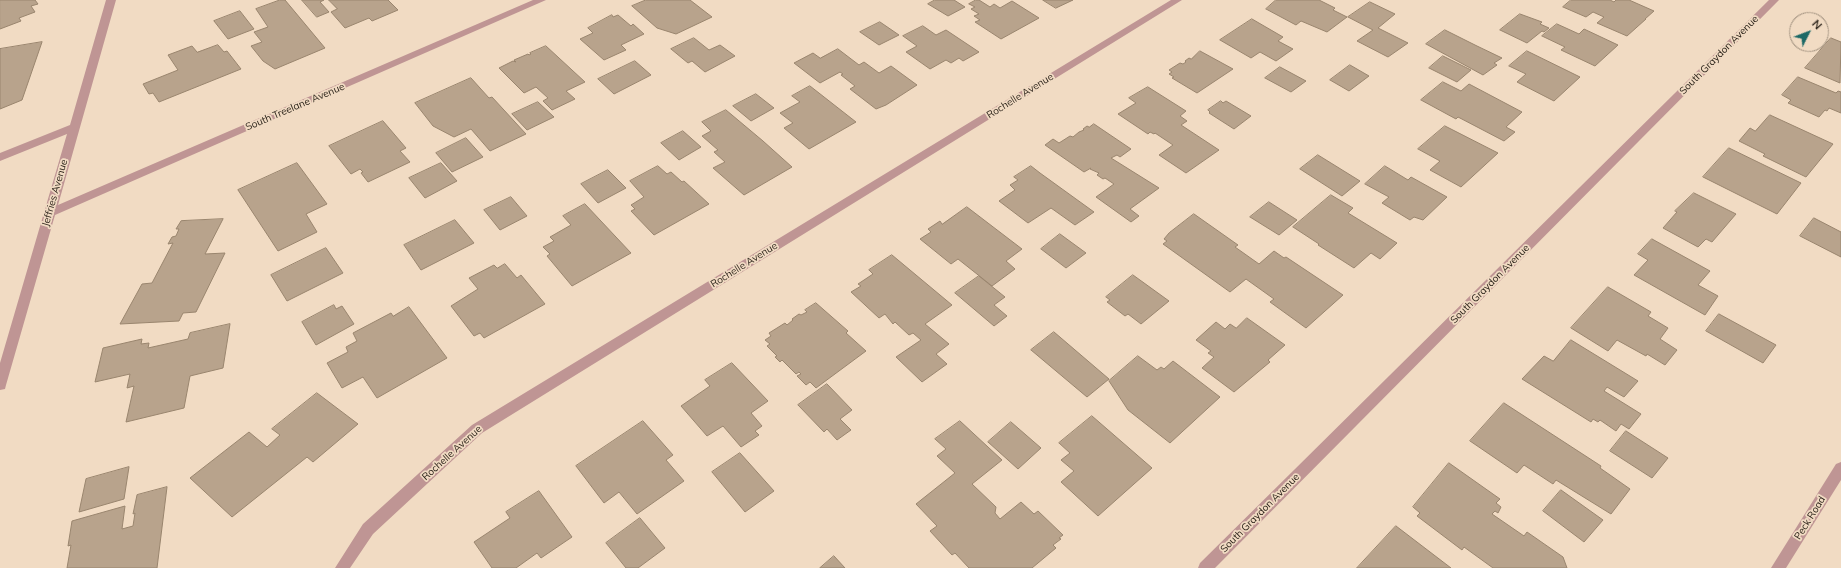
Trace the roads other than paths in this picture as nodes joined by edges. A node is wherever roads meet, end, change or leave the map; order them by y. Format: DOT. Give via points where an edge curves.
graph roads {
  1 [pos="111,0"];
  2 [pos="541,0"];
  3 [pos="1177,0"];
  4 [pos="1774,0"];
  5 [pos="74,127"];
  6 [pos="0,157"];
  7 [pos="49,213"];
  8 [pos="0,385"];
  9 [pos="1841,468"];
  10 [pos="342,568"];
  11 [pos="1205,568"];
  12 [pos="1778,568"];
  1 -- 5 [label="street, Jeffries Avenue"];
  2 -- 7 [label="street, South Treelane Avenue"];
  3 -- 10 [label="street, Rochelle Avenue" via="477,429 368,529"];
  4 -- 11 [label="street, South Graydon Avenue"];
  5 -- 6 [label="street"];
  5 -- 7 [label="street, Jeffries Avenue"];
  7 -- 8 [label="street, Jeffries Avenue"];
  9 -- 12 [label="street, Peck Road"];
}
